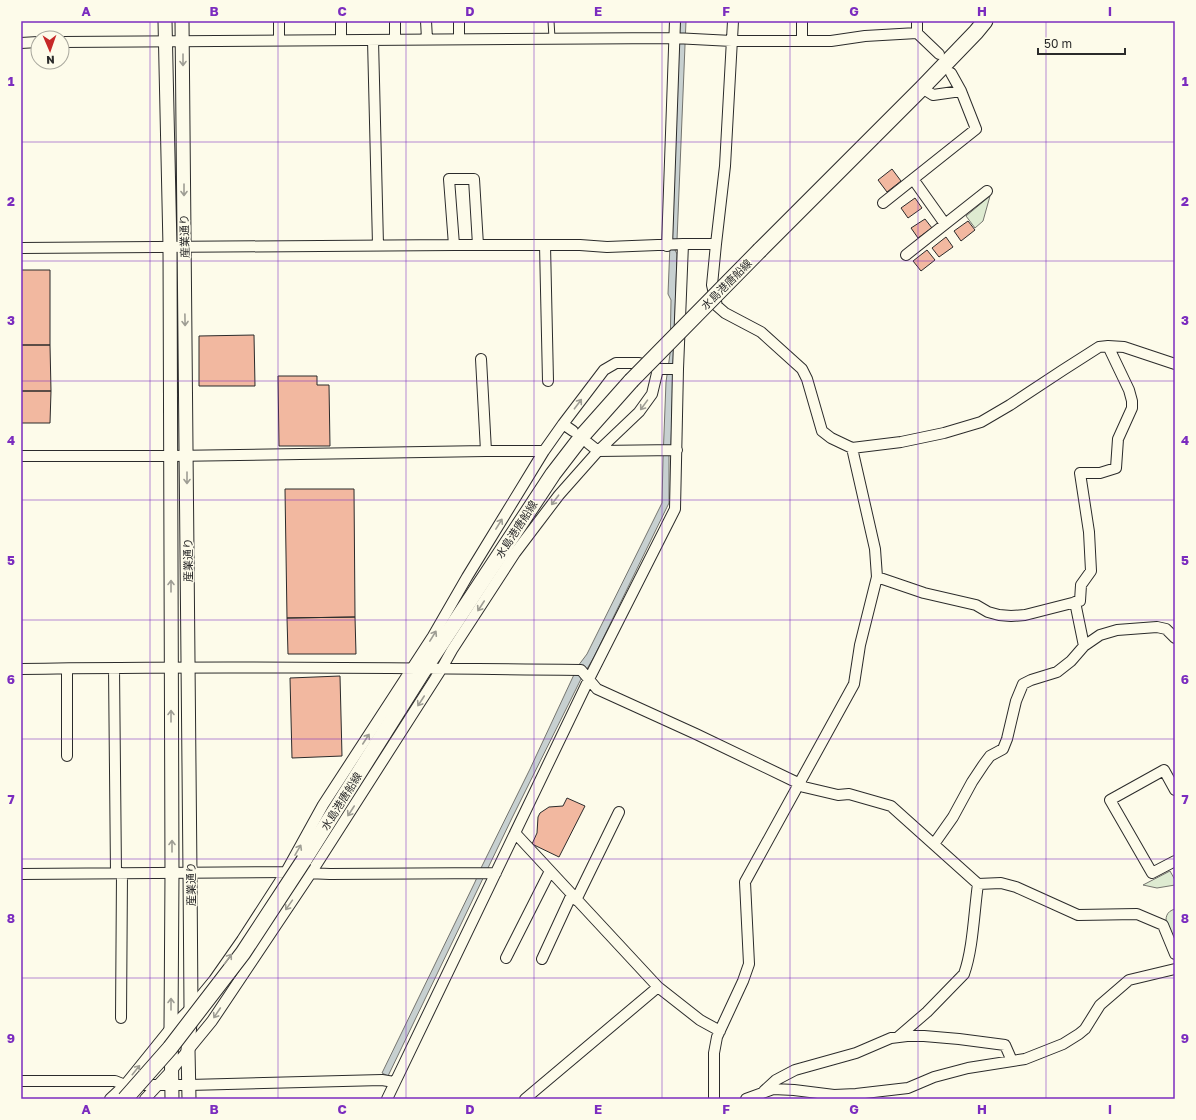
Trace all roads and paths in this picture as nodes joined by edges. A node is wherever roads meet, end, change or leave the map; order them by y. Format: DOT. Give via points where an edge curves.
graph roads {
  1 [pos="166,21"];
  2 [pos="182,21"];
  3 [pos="279,21"];
  4 [pos="341,21"];
  5 [pos="395,21"];
  6 [pos="426,21"];
  7 [pos="458,21"];
  8 [pos="551,21"];
  9 [pos="675,21"];
  10 [pos="733,21"];
  11 [pos="802,21"];
  12 [pos="917,21"];
  13 [pos="985,21"];
  14 [pos="917,33"];
  15 [pos="552,38"];
  16 [pos="674,38"];
  17 [pos="395,39"];
  18 [pos="427,39"];
  19 [pos="459,39"];
  20 [pos="279,40"];
  21 [pos="341,40"];
  22 [pos="373,40"];
  23 [pos="166,41"];
  24 [pos="182,41"];
  25 [pos="732,41"];
  26 [pos="802,41"];
  27 [pos="70,42"];
  28 [pos="938,54"];
  29 [pos="951,73"];
  30 [pos="922,88"];
  31 [pos="962,91"];
  32 [pos="912,179"];
  33 [pos="987,191"];
  34 [pos="883,202"];
  35 [pos="945,224"];
  36 [pos="683,244"];
  37 [pos="716,244"];
  38 [pos="378,245"];
  39 [pos="454,245"];
  40 [pos="478,245"];
  41 [pos="545,245"];
  42 [pos="667,246"];
  43 [pos="170,247"];
  44 [pos="184,247"];
  45 [pos="21,248"];
  46 [pos="906,255"];
  47 [pos="1108,346"];
  48 [pos="481,358"];
  49 [pos="1175,364"];
  50 [pos="658,369"];
  51 [pos="678,369"];
  52 [pos="548,381"];
  53 [pos="563,424"];
  54 [pos="573,431"];
  55 [pos="588,443"];
  56 [pos="852,448"];
  57 [pos="677,450"];
  58 [pos="486,451"];
  59 [pos="544,451"];
  60 [pos="598,451"];
  61 [pos="21,456"];
  62 [pos="171,456"];
  63 [pos="187,456"];
  64 [pos="877,577"];
  65 [pos="1075,602"];
  66 [pos="1175,638"];
  67 [pos="1084,646"];
  68 [pos="114,668"];
  69 [pos="171,668"];
  70 [pos="187,668"];
  71 [pos="418,668"];
  72 [pos="442,668"];
  73 [pos="21,669"];
  74 [pos="67,669"];
  75 [pos="589,679"];
  76 [pos="67,756"];
  77 [pos="798,783"];
  78 [pos="1175,790"];
  79 [pos="619,812"];
  80 [pos="515,833"];
  81 [pos="934,844"];
  82 [pos="1175,861"];
  83 [pos="308,866"];
  84 [pos="550,871"];
  85 [pos="286,872"];
  86 [pos="172,873"];
  87 [pos="496,873"];
  88 [pos="21,874"];
  89 [pos="119,874"];
  90 [pos="190,874"];
  91 [pos="978,884"];
  92 [pos="574,897"];
  93 [pos="1175,954"];
  94 [pos="506,958"];
  95 [pos="542,959"];
  96 [pos="1175,969"];
  97 [pos="658,987"];
  98 [pos="191,1008"];
  99 [pos="121,1018"];
  100 [pos="171,1028"];
  101 [pos="720,1031"];
  102 [pos="898,1037"];
  103 [pos="188,1050"];
  104 [pos="1012,1062"];
  105 [pos="171,1071"];
  106 [pos="21,1081"];
  107 [pos="394,1082"];
  108 [pos="159,1084"];
  109 [pos="172,1085"];
  110 [pos="189,1085"];
  111 [pos="125,1092"];
  112 [pos="757,1096"];
  113 [pos="110,1099"];
  114 [pos="145,1099"];
  115 [pos="172,1099"];
  116 [pos="189,1099"];
  117 [pos="387,1099"];
  118 [pos="525,1099"];
  119 [pos="714,1099"];
  120 [pos="746,1099"];
  1 -- 23 [label="street, 産業通り"];
  2 -- 24 [label="street, 産業通り"];
  3 -- 20 [label="street"];
  4 -- 21 [label="street"];
  5 -- 17 [label="street"];
  6 -- 18 [label="street"];
  7 -- 19 [label="street"];
  8 -- 15 [label="lane"];
  9 -- 16 [label="street"];
  10 -- 25 [label="street"];
  11 -- 26 [label="street"];
  12 -- 14 [label="street"];
  13 -- 30 [label="main road, 水島港唐船線"];
  14 -- 26 [label="street" via="831,41"];
  14 -- 28 [label="street"];
  15 -- 16 [label="street"];
  15 -- 19 [label="street"];
  16 -- 25 [label="street"];
  16 -- 42 [label="street"];
  17 -- 18 [label="street"];
  17 -- 22 [label="street"];
  18 -- 19 [label="street"];
  20 -- 21 [label="street"];
  20 -- 24 [label="street"];
  21 -- 22 [label="street"];
  22 -- 38 [label="street"];
  23 -- 24 [label="street"];
  23 -- 27 [label="street"];
  23 -- 43 [label="street, 産業通り"];
  24 -- 44 [label="street, 産業通り, one-way"];
  25 -- 26 [label="street"];
  25 -- 37 [label="street" via="725,159"];
  29 -- 31 [label="street"];
  30 -- 31 [label="street" via="933,95"];
  30 -- 71 [label="main road, 水島港唐船線, bridge" via="630,381 583,435"];
  31 -- 32 [label="street" via="976,130"];
  32 -- 34 [label="street"];
  32 -- 35 [label="street"];
  33 -- 35 [label="street"];
  35 -- 46 [label="street"];
  36 -- 37 [label="street"];
  36 -- 42 [label="street"];
  36 -- 51 [label="street"];
  37 -- 56 [label="street" via="712,285 718,306 725,313 761,332 802,369 822,431"];
  38 -- 39 [label="street"];
  38 -- 44 [label="street"];
  39 -- 40 [label="street"];
  39 -- 40 [label="street" via="449,179 474,179"];
  40 -- 41 [label="street"];
  41 -- 42 [label="street"];
  41 -- 52 [label="street"];
  43 -- 44 [label="street"];
  43 -- 45 [label="street"];
  43 -- 62 [label="street, 産業通り"];
  44 -- 63 [label="street, 産業通り, one-way"];
  47 -- 49 [label="street" via="1124,347"];
  47 -- 56 [label="street" via="1099,347 981,422 944,434"];
  47 -- 65 [label="street" via="1132,396 1132,408 1118,439 1116,468 1100,473 1080,473 1089,532 1091,570 1081,585 1080,601"];
  48 -- 58 [label="street"];
  50 -- 51 [label="street"];
  53 -- 50 [label="street, one-way" via="604,370 616,363 639,363"];
  50 -- 60 [label="street, one-way" via="652,394 639,412"];
  51 -- 57 [label="street"];
  53 -- 54 [label="street"];
  53 -- 59 [label="street"];
  55 -- 60 [label="street"];
  56 -- 64 [label="street" via="875,549"];
  57 -- 60 [label="street"];
  57 -- 75 [label="street" via="675,508"];
  58 -- 59 [label="street"];
  58 -- 63 [label="street"];
  71 -- 59 [label="street, one-way" via="466,577"];
  60 -- 72 [label="street, one-way" via="559,495 515,553"];
  61 -- 62 [label="street"];
  62 -- 63 [label="street"];
  69 -- 62 [label="street, 産業通り, one-way"];
  63 -- 70 [label="street, 産業通り, one-way"];
  64 -- 65 [label="street" via="976,605 999,615 1025,615"];
  64 -- 77 [label="street" via="860,645 854,684"];
  65 -- 67 [label="street"];
  66 -- 67 [label="street" via="1166,629 1157,627 1117,630 1100,635"];
  67 -- 81 [label="street" via="1072,661 1057,672 1023,684 1003,749 990,756 984,764"];
  68 -- 69 [label="street"];
  68 -- 74 [label="street"];
  68 -- 89 [label="street"];
  69 -- 70 [label="street"];
  86 -- 69 [label="street, 産業通り, one-way"];
  70 -- 71 [label="street"];
  70 -- 90 [label="street, 産業通り"];
  71 -- 72 [label="street"];
  71 -- 83 [label="main road, 水島港唐船線"];
  85 -- 71 [label="street, one-way" via="324,805"];
  72 -- 75 [label="street" via="581,670"];
  72 -- 83 [label="street, one-way"];
  73 -- 74 [label="street"];
  74 -- 76 [label="street"];
  75 -- 77 [label="street" via="597,689"];
  75 -- 80 [label="street"];
  77 -- 81 [label="street" via="804,787 838,795 849,794 891,806"];
  77 -- 101 [label="street" via="745,882 749,964"];
  78 -- 82 [label="street" via="1164,770 1110,800 1152,873"];
  79 -- 92 [label="street"];
  80 -- 84 [label="street"];
  80 -- 87 [label="street"];
  81 -- 91 [label="street"];
  83 -- 85 [label="street"];
  83 -- 87 [label="street" via="330,874"];
  83 -- 103 [label="street, one-way" via="216,1015"];
  83 -- 111 [label="main road, 水島港唐船線, bridge" via="170,1048"];
  84 -- 92 [label="street"];
  84 -- 94 [label="street"];
  85 -- 90 [label="street"];
  98 -- 85 [label="street, one-way" via="214,980"];
  86 -- 89 [label="street"];
  86 -- 90 [label="street"];
  100 -- 86 [label="street, 産業通り, one-way"];
  87 -- 107 [label="street"];
  88 -- 89 [label="street"];
  89 -- 99 [label="street"];
  90 -- 98 [label="street, 産業通り"];
  91 -- 93 [label="street" via="1001,883 1016,887 1078,915 1146,916 1163,925"];
  91 -- 102 [label="street" via="964,974"];
  92 -- 95 [label="street"];
  92 -- 97 [label="street"];
  96 -- 104 [label="street" via="1129,980 1100,1005 1079,1034 1063,1044"];
  97 -- 101 [label="street" via="700,1020"];
  97 -- 118 [label="street"];
  98 -- 100 [label="street"];
  98 -- 103 [label="street, 産業通り"];
  100 -- 105 [label="street, 産業通り"];
  111 -- 100 [label="street, one-way"];
  101 -- 119 [label="street" via="714,1053"];
  102 -- 104 [label="street" via="924,1036 1005,1045"];
  102 -- 112 [label="street" via="856,1053 795,1070 776,1080"];
  103 -- 105 [label="street"];
  103 -- 110 [label="street, 産業通り"];
  104 -- 112 [label="street" via="968,1068 901,1089 834,1095 773,1089"];
  105 -- 108 [label="street"];
  105 -- 109 [label="street, 産業通り"];
  106 -- 111 [label="street" via="115,1081"];
  107 -- 110 [label="street" via="382,1080"];
  107 -- 117 [label="street"];
  108 -- 109 [label="street"];
  108 -- 111 [label="street"];
  108 -- 114 [label="street"];
  109 -- 110 [label="street"];
  109 -- 115 [label="street, 産業通り"];
  110 -- 116 [label="street, 産業通り"];
  111 -- 113 [label="street"];
  112 -- 120 [label="street"];
}
